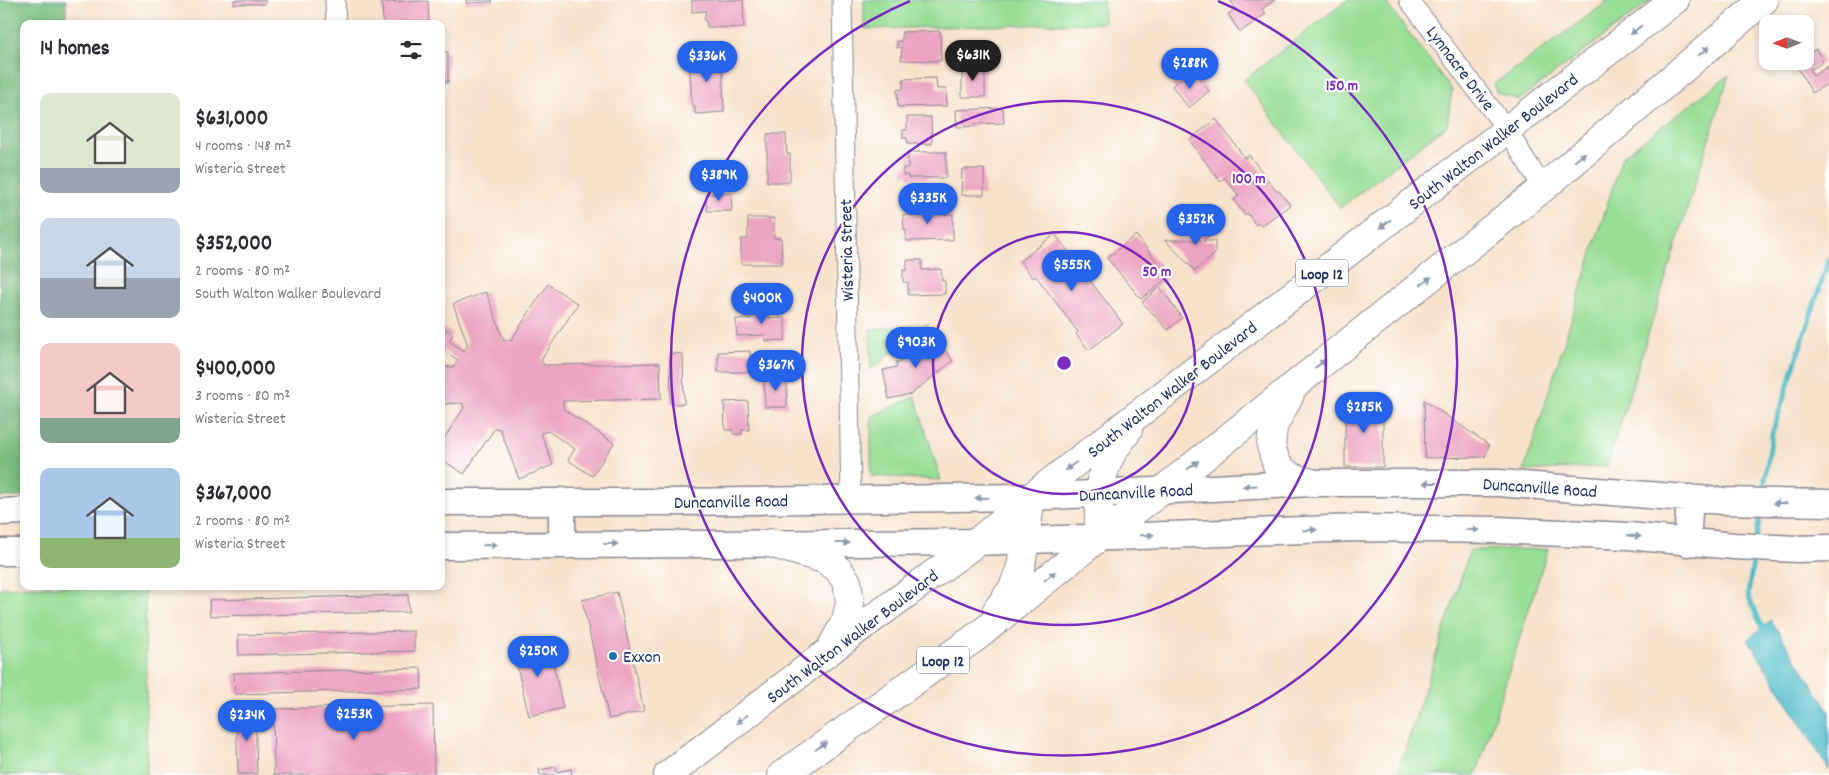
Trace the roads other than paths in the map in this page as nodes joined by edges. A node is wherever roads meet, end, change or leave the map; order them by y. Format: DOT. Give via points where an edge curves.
graph roads {
  1 [pos="335,0"];
  2 [pos="842,0"];
  3 [pos="1409,0"];
  4 [pos="1675,0"];
  5 [pos="1764,0"];
  6 [pos="336,20"];
  7 [pos="1507,130"];
  8 [pos="1543,188"];
  9 [pos="1295,384"];
  10 [pos="1138,416"];
  11 [pos="1312,483"];
  12 [pos="1160,492"];
  13 [pos="1099,494"];
  14 [pos="1031,497"];
  15 [pos="1690,498"];
  16 [pos="851,500"];
  17 [pos="562,501"];
  18 [pos="445,502"];
  19 [pos="1829,503"];
  20 [pos="20,511"];
  21 [pos="0,512"];
  22 [pos="1098,537"];
  23 [pos="1026,540"];
  24 [pos="977,542"];
  25 [pos="770,543"];
  26 [pos="1693,543"];
  27 [pos="562,544"];
  28 [pos="445,546"];
  29 [pos="1829,548"];
  30 [pos="0,552"];
  31 [pos="20,552"];
  32 [pos="979,635"];
  33 [pos="829,651"];
  34 [pos="668,775"];
  35 [pos="782,775"];
  1 -- 6 [label="street"];
  2 -- 16 [label="street, Wisteria Street"];
  3 -- 7 [label="street, Lynnacre Drive"];
  4 -- 7 [label="main road, South Walton Walker Boulevard / Loop 12, one-way"];
  8 -- 5 [label="main road, Loop 12, one-way"];
  7 -- 8 [label="street, Lynnacre Drive"];
  7 -- 10 [label="main road, South Walton Walker Boulevard / Loop 12, one-way"];
  9 -- 8 [label="main road, Loop 12, one-way"];
  9 -- 11 [label="main road" via="1273,427 1271,446 1277,465 1291,477"];
  12 -- 9 [label="main road, Loop 12, one-way"];
  10 -- 13 [label="main road" via="1112,453 1103,473"];
  10 -- 14 [label="main road, South Walton Walker Boulevard / Loop 12, one-way"];
  11 -- 12 [label="main road, Duncanville Road, one-way"];
  15 -- 11 [label="main road, Duncanville Road, one-way" via="1499,483"];
  12 -- 13 [label="main road, Duncanville Road"];
  12 -- 22 [label="main road, Loop 12"];
  13 -- 14 [label="main road, Duncanville Road"];
  13 -- 22 [label="main road"];
  14 -- 16 [label="main road, Duncanville Road, one-way"];
  14 -- 23 [label="main road"];
  14 -- 24 [label="main road, South Walton Walker Boulevard / Loop 12"];
  19 -- 15 [label="main road, Duncanville Road, one-way"];
  15 -- 26 [label="main road"];
  16 -- 17 [label="main road, Duncanville Road"];
  17 -- 18 [label="main road, Duncanville Road"];
  17 -- 27 [label="main road"];
  20 -- 21 [label="main road"];
  22 -- 23 [label="main road"];
  22 -- 26 [label="main road, one-way" via="1357,528 1628,536"];
  32 -- 22 [label="main road, Loop 12, one-way"];
  23 -- 24 [label="main road"];
  23 -- 32 [label="main road" via="1013,588"];
  25 -- 24 [label="main road, one-way"];
  24 -- 33 [label="main road, South Walton Walker Boulevard / Loop 12"];
  27 -- 25 [label="main road, one-way"];
  25 -- 33 [label="main road" via="824,559 837,568 847,582 850,602 846,621"];
  26 -- 29 [label="main road"];
  28 -- 27 [label="main road, one-way"];
  30 -- 31 [label="main road"];
  35 -- 32 [label="main road, Loop 12, one-way"];
  33 -- 34 [label="main road, South Walton Walker Boulevard / Loop 12, one-way"];
}
